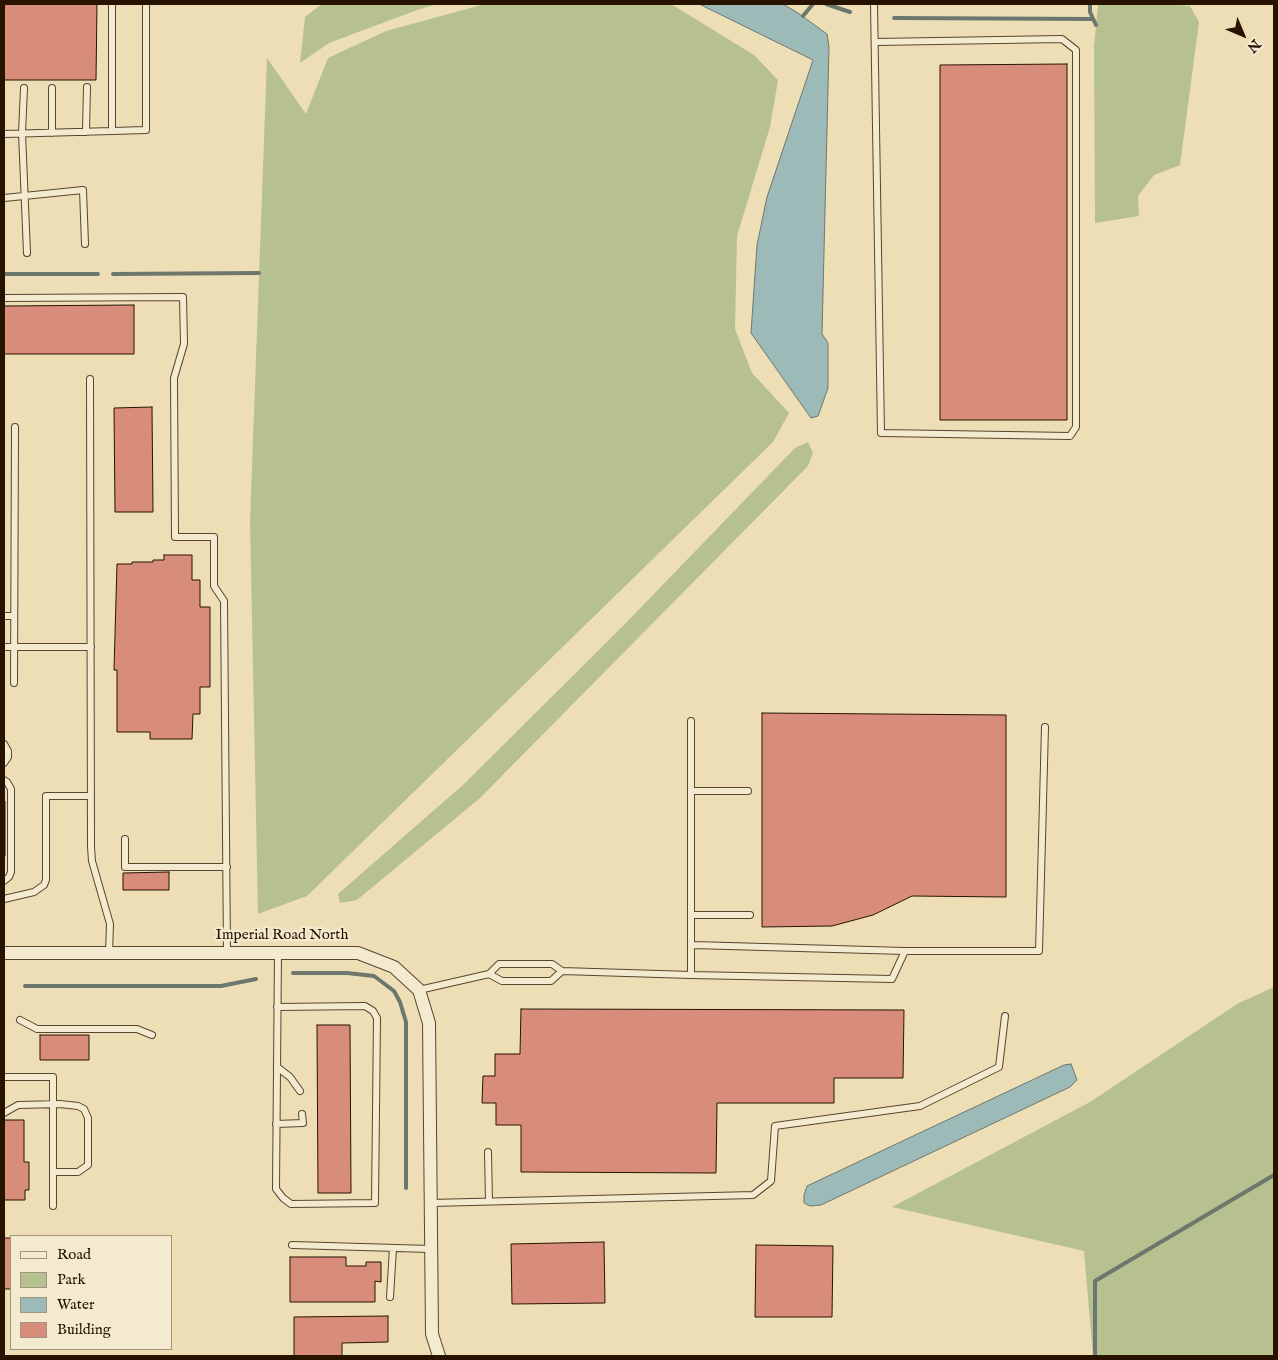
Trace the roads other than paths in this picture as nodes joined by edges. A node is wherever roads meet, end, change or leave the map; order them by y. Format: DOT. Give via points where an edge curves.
graph roads {
  1 [pos="112,4"];
  2 [pos="146,4"];
  3 [pos="874,4"];
  4 [pos="875,42"];
  5 [pos="87,87"];
  6 [pos="24,88"];
  7 [pos="52,88"];
  8 [pos="86,132"];
  9 [pos="112,132"];
  10 [pos="52,133"];
  11 [pos="4,134"];
  12 [pos="22,134"];
  13 [pos="24,196"];
  14 [pos="4,198"];
  15 [pos="85,244"];
  16 [pos="27,253"];
  17 [pos="4,298"];
  18 [pos="90,379"];
  19 [pos="15,427"];
  20 [pos="4,616"];
  21 [pos="14,616"];
  22 [pos="4,647"];
  23 [pos="14,647"];
  24 [pos="91,648"];
  25 [pos="14,683"];
  26 [pos="691,722"];
  27 [pos="1045,727"];
  28 [pos="4,744"];
  29 [pos="4,764"];
  30 [pos="4,780"];
  31 [pos="692,791"];
  32 [pos="748,791"];
  33 [pos="91,796"];
  34 [pos="125,839"];
  35 [pos="227,867"];
  36 [pos="4,881"];
  37 [pos="4,899"];
  38 [pos="692,915"];
  39 [pos="750,915"];
  40 [pos="693,945"];
  41 [pos="906,951"];
  42 [pos="227,952"];
  43 [pos="278,952"];
  44 [pos="4,953"];
  45 [pos="110,953"];
  46 [pos="562,971"];
  47 [pos="489,974"];
  48 [pos="692,975"];
  49 [pos="419,990"];
  50 [pos="277,1007"];
  51 [pos="1005,1016"];
  52 [pos="20,1020"];
  53 [pos="152,1035"];
  54 [pos="277,1067"];
  55 [pos="4,1078"];
  56 [pos="300,1091"];
  57 [pos="53,1105"];
  58 [pos="4,1113"];
  59 [pos="302,1114"];
  60 [pos="276,1124"];
  61 [pos="488,1152"];
  62 [pos="53,1172"];
  63 [pos="489,1201"];
  64 [pos="431,1203"];
  65 [pos="53,1206"];
  66 [pos="292,1245"];
  67 [pos="393,1248"];
  68 [pos="431,1249"];
  69 [pos="390,1297"];
  70 [pos="439,1356"];
  1 -- 9 [label="lane"];
  2 -- 9 [label="lane" via="146,130"];
  3 -- 4 [label="lane"];
  4 -- 4 [label="lane" via="881,433 1070,436 1076,427 1076,50 1062,39"];
  5 -- 8 [label="lane"];
  6 -- 12 [label="lane"];
  7 -- 10 [label="lane"];
  8 -- 9 [label="lane"];
  8 -- 10 [label="lane"];
  10 -- 12 [label="lane"];
  11 -- 12 [label="lane"];
  12 -- 13 [label="lane"];
  13 -- 14 [label="lane"];
  13 -- 15 [label="lane" via="83,190"];
  13 -- 16 [label="lane"];
  17 -- 35 [label="lane" via="183,297 184,344 174,378 175,537 214,537 214,586 224,601"];
  18 -- 24 [label="lane"];
  19 -- 21 [label="lane"];
  20 -- 21 [label="lane"];
  21 -- 23 [label="lane"];
  22 -- 23 [label="lane"];
  23 -- 24 [label="lane"];
  23 -- 25 [label="lane"];
  24 -- 33 [label="lane"];
  26 -- 31 [label="lane"];
  27 -- 41 [label="lane" via="1039,951"];
  28 -- 29 [label="lane" via="8,757"];
  30 -- 36 [label="lane" via="11,789 11,872"];
  31 -- 32 [label="lane"];
  31 -- 38 [label="lane"];
  33 -- 37 [label="lane" via="46,796 44,885 34,892"];
  33 -- 45 [label="lane" via="92,861 110,924"];
  34 -- 35 [label="lane" via="125,867"];
  35 -- 42 [label="lane"];
  38 -- 39 [label="lane"];
  38 -- 40 [label="lane"];
  40 -- 41 [label="lane"];
  40 -- 48 [label="lane"];
  41 -- 48 [label="lane" via="892,979"];
  42 -- 43 [label="street, Imperial Road North"];
  42 -- 45 [label="street, Imperial Road North"];
  43 -- 49 [label="street, Imperial Road North" via="358,953 394,967"];
  43 -- 50 [label="lane"];
  44 -- 45 [label="street, Imperial Road North"];
  46 -- 47 [label="lane" via="551,981 502,981"];
  46 -- 47 [label="lane" via="552,964 499,964"];
  46 -- 48 [label="lane"];
  47 -- 49 [label="lane"];
  49 -- 64 [label="street" via="429,1023"];
  50 -- 54 [label="lane"];
  50 -- 60 [label="lane" via="365,1006 377,1018 375,1202 291,1204 283,1198 276,1189"];
  51 -- 63 [label="lane" via="999,1067 920,1106 776,1126 771,1182 753,1195"];
  52 -- 53 [label="lane" via="37,1029 137,1029"];
  54 -- 56 [label="lane"];
  54 -- 60 [label="lane"];
  55 -- 57 [label="lane" via="53,1077"];
  57 -- 58 [label="lane" via="18,1105"];
  57 -- 62 [label="lane"];
  57 -- 62 [label="lane" via="84,1109 88,1118 88,1165 78,1172"];
  59 -- 60 [label="lane" via="303,1123"];
  61 -- 63 [label="lane"];
  62 -- 65 [label="lane"];
  63 -- 64 [label="lane"];
  64 -- 68 [label="street"];
  66 -- 67 [label="lane"];
  67 -- 68 [label="lane"];
  67 -- 69 [label="lane"];
  68 -- 70 [label="street" via="432,1334"];
}
